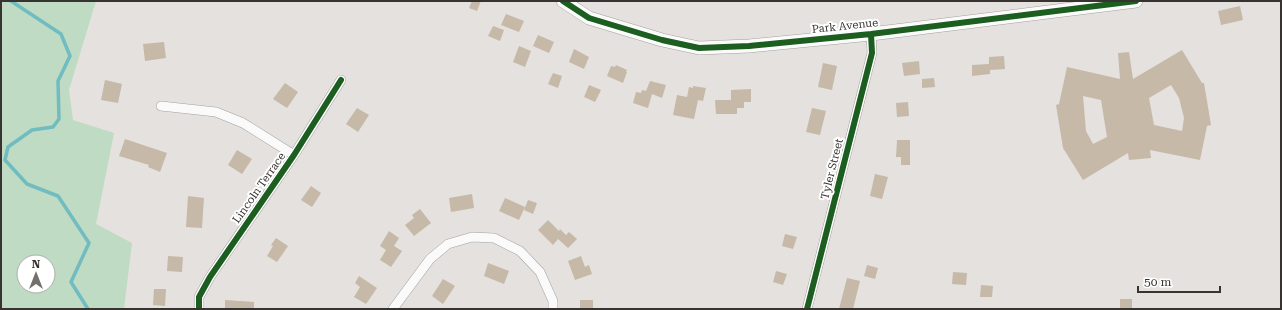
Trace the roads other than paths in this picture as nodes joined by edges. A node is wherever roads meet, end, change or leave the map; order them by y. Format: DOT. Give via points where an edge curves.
graph roads {
  1 [pos="563,1"];
  2 [pos="1136,1"];
  3 [pos="871,34"];
  4 [pos="341,80"];
  5 [pos="161,106"];
  6 [pos="294,155"];
  7 [pos="198,309"];
  8 [pos="393,309"];
  9 [pos="553,309"];
  10 [pos="807,309"];
  1 -- 3 [label="main road, Park Avenue" via="589,18 662,40 700,48 749,46"];
  2 -- 3 [label="main road, Park Avenue"];
  3 -- 10 [label="street, Tyler Street" via="872,53"];
  4 -- 6 [label="street, Lincoln Terrace"];
  5 -- 6 [label="street" via="216,112 244,123"];
  6 -- 7 [label="street, Lincoln Terrace" via="210,277 199,297"];
  8 -- 9 [label="street" via="430,259 448,244 472,237 494,238 520,251 540,272 553,301"];
}
